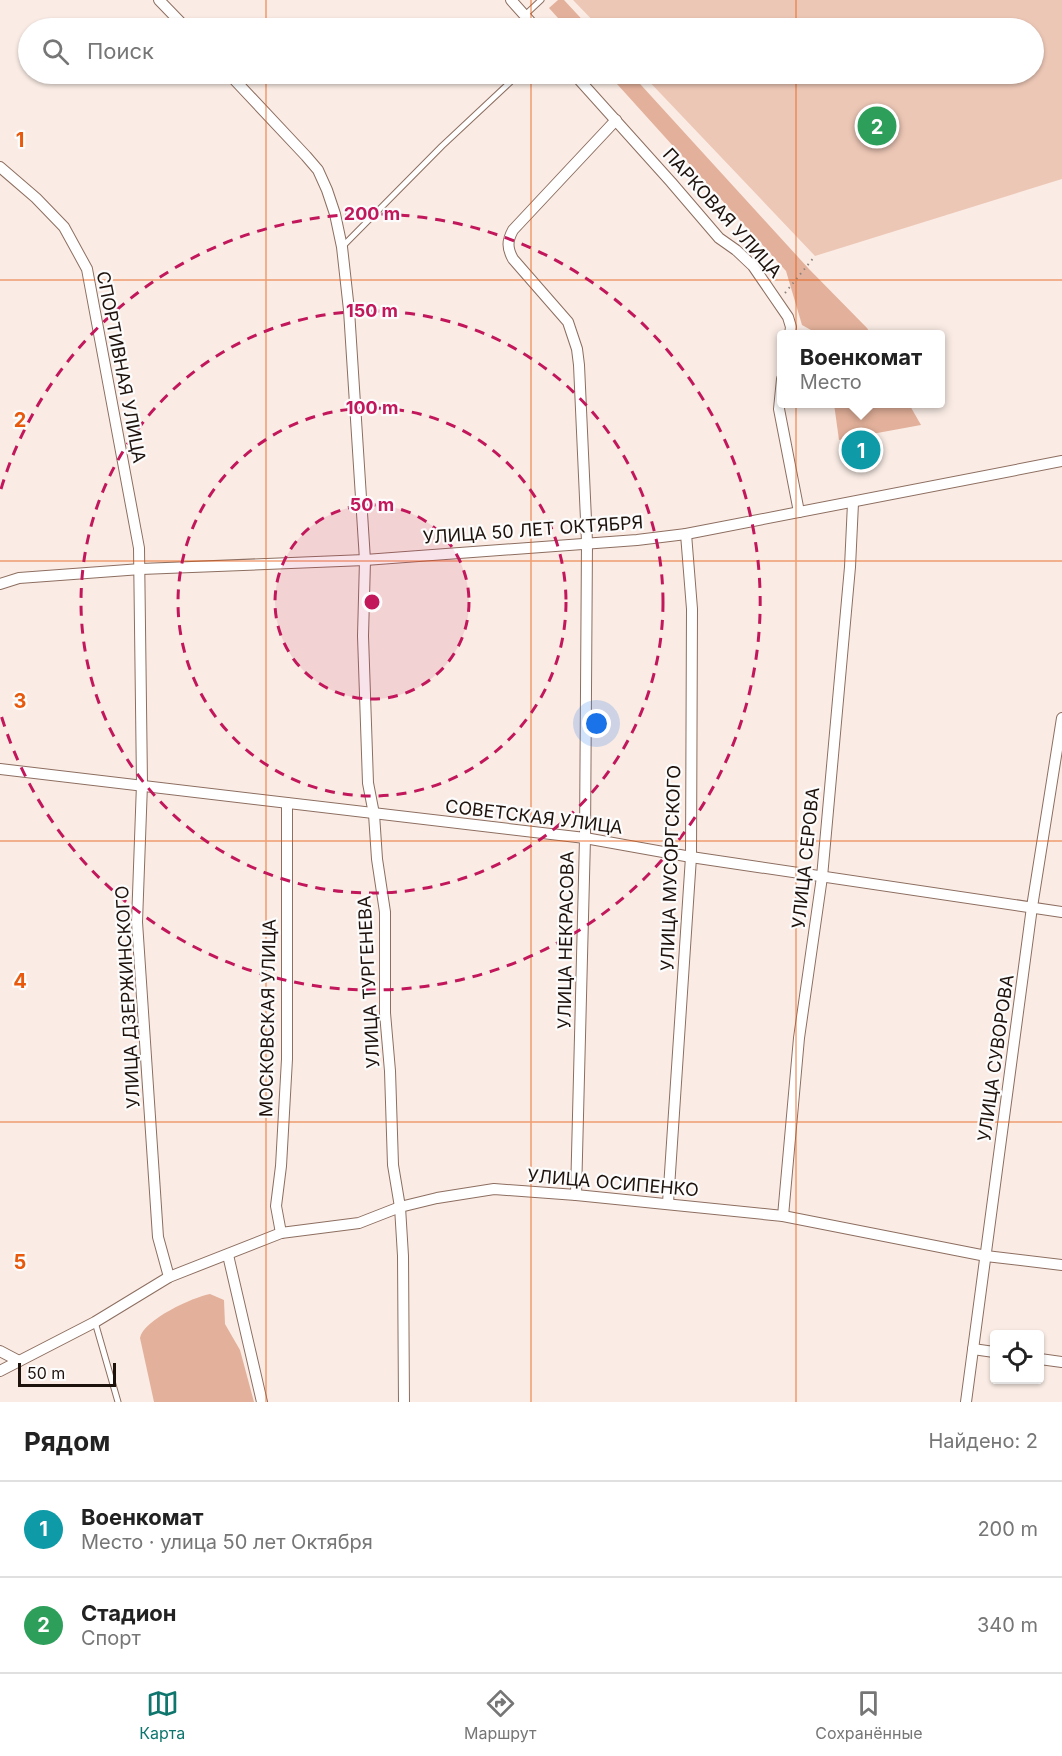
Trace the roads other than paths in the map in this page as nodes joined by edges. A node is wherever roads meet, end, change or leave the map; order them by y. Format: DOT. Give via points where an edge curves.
graph roads {
  1 [pos="159,0"];
  2 [pos="511,0"];
  3 [pos="541,0"];
  4 [pos="525,15"];
  5 [pos="176,18"];
  6 [pos="528,18"];
  7 [pos="238,84"];
  8 [pos="508,84"];
  9 [pos="583,84"];
  10 [pos="616,120"];
  11 [pos="0,167"];
  12 [pos="342,247"];
  13 [pos="791,330"];
  14 [pos="779,408"];
  15 [pos="1062,461"];
  16 [pos="853,503"];
  17 [pos="799,512"];
  18 [pos="686,534"];
  19 [pos="587,542"];
  20 [pos="365,560"];
  21 [pos="141,569"];
  22 [pos="0,584"];
  23 [pos="1062,718"];
  24 [pos="0,769"];
  25 [pos="141,784"];
  26 [pos="287,802"];
  27 [pos="374,814"];
  28 [pos="585,838"];
  29 [pos="691,857"];
  30 [pos="822,877"];
  31 [pos="1032,907"];
  32 [pos="1062,912"];
  33 [pos="576,1194"];
  34 [pos="668,1203"];
  35 [pos="400,1207"];
  36 [pos="783,1216"];
  37 [pos="281,1233"];
  38 [pos="228,1255"];
  39 [pos="986,1256"];
  40 [pos="1062,1265"];
  41 [pos="169,1277"];
  42 [pos="95,1322"];
  43 [pos="973,1349"];
  44 [pos="0,1351"];
  45 [pos="990,1351"];
  46 [pos="1044,1360"];
  47 [pos="19,1361"];
  48 [pos="1062,1362"];
  49 [pos="0,1371"];
  50 [pos="118,1402"];
  51 [pos="262,1402"];
  52 [pos="404,1402"];
  53 [pos="966,1402"];
  1 -- 5 [label="street"];
  2 -- 4 [label="street"];
  3 -- 4 [label="lane"];
  4 -- 6 [label="street"];
  7 -- 12 [label="street, УЛИЦА ТУРГЕНЕВА" via="318,170"];
  8 -- 12 [label="lane"];
  9 -- 10 [label="street, ПАРКОВАЯ УЛИЦА"];
  10 -- 13 [label="street, ПАРКОВАЯ УЛИЦА" via="719,238 753,266 788,317"];
  10 -- 19 [label="street" via="508,239 513,259 568,322 577,349"];
  11 -- 21 [label="street, СПОРТИВНАЯ УЛИЦА" via="64,227 87,269"];
  12 -- 20 [label="street, УЛИЦА ТУРГЕНЕВА"];
  14 -- 17 [label="street"];
  15 -- 16 [label="street, УЛИЦА 50 ЛЕТ ОКТЯБРЯ"];
  16 -- 17 [label="street, УЛИЦА 50 ЛЕТ ОКТЯБРЯ"];
  16 -- 30 [label="street, УЛИЦА СЕРОВА"];
  17 -- 18 [label="street, УЛИЦА 50 ЛЕТ ОКТЯБРЯ"];
  18 -- 19 [label="street, УЛИЦА 50 ЛЕТ ОКТЯБРЯ"];
  18 -- 29 [label="street, УЛИЦА МУСОРГСКОГО" via="692,609"];
  19 -- 20 [label="street, УЛИЦА 50 ЛЕТ ОКТЯБРЯ"];
  19 -- 28 [label="street, УЛИЦА НЕКРАСОВА"];
  20 -- 21 [label="street, УЛИЦА 50 ЛЕТ ОКТЯБРЯ"];
  20 -- 27 [label="street, УЛИЦА ТУРГЕНЕВА" via="363,636 368,783"];
  21 -- 22 [label="street, УЛИЦА 50 ЛЕТ ОКТЯБРЯ" via="19,578"];
  21 -- 25 [label="street, УЛИЦА ДЗЕРЖИНСКОГО"];
  23 -- 31 [label="street, УЛИЦА СУВОРОВА"];
  24 -- 25 [label="street, СОВЕТСКАЯ УЛИЦА"];
  25 -- 26 [label="street, СОВЕТСКАЯ УЛИЦА"];
  25 -- 41 [label="street, УЛИЦА ДЗЕРЖИНСКОГО" via="137,922 158,1237"];
  26 -- 27 [label="street, СОВЕТСКАЯ УЛИЦА"];
  26 -- 37 [label="street, МОСКОВСКАЯ УЛИЦА" via="287,1059 276,1206"];
  27 -- 28 [label="street, СОВЕТСКАЯ УЛИЦА"];
  27 -- 35 [label="street, УЛИЦА ТУРГЕНЕВА" via="385,912 385,1013 393,1165"];
  28 -- 29 [label="street, СОВЕТСКАЯ УЛИЦА"];
  28 -- 33 [label="street, УЛИЦА НЕКРАСОВА"];
  29 -- 30 [label="street, СОВЕТСКАЯ УЛИЦА"];
  29 -- 34 [label="street, УЛИЦА МУСОРГСКОГО"];
  30 -- 31 [label="street, СОВЕТСКАЯ УЛИЦА"];
  30 -- 36 [label="street, УЛИЦА СЕРОВА" via="798,1038"];
  31 -- 32 [label="street, СОВЕТСКАЯ УЛИЦА"];
  31 -- 39 [label="street, УЛИЦА СУВОРОВА"];
  33 -- 34 [label="street, УЛИЦА ОСИПЕНКО"];
  33 -- 35 [label="street, УЛИЦА ОСИПЕНКО" via="494,1189"];
  34 -- 36 [label="street, УЛИЦА ОСИПЕНКО"];
  35 -- 37 [label="street, УЛИЦА ОСИПЕНКО" via="359,1223"];
  35 -- 52 [label="street, УЛИЦА ТУРГЕНЕВА"];
  36 -- 39 [label="street, УЛИЦА ОСИПЕНКО"];
  37 -- 38 [label="street, УЛИЦА ОСИПЕНКО"];
  38 -- 41 [label="street, УЛИЦА ОСИПЕНКО"];
  38 -- 51 [label="street"];
  39 -- 40 [label="street, УЛИЦА ОСИПЕНКО"];
  39 -- 43 [label="street, УЛИЦА СУВОРОВА"];
  41 -- 42 [label="street, УЛИЦА ОСИПЕНКО"];
  42 -- 47 [label="street, УЛИЦА ОСИПЕНКО"];
  42 -- 50 [label="lane"];
  43 -- 45 [label="street"];
  43 -- 53 [label="street, УЛИЦА СУВОРОВА"];
  44 -- 47 [label="street"];
  46 -- 48 [label="street"];
  47 -- 49 [label="street, УЛИЦА ОСИПЕНКО"];
}
